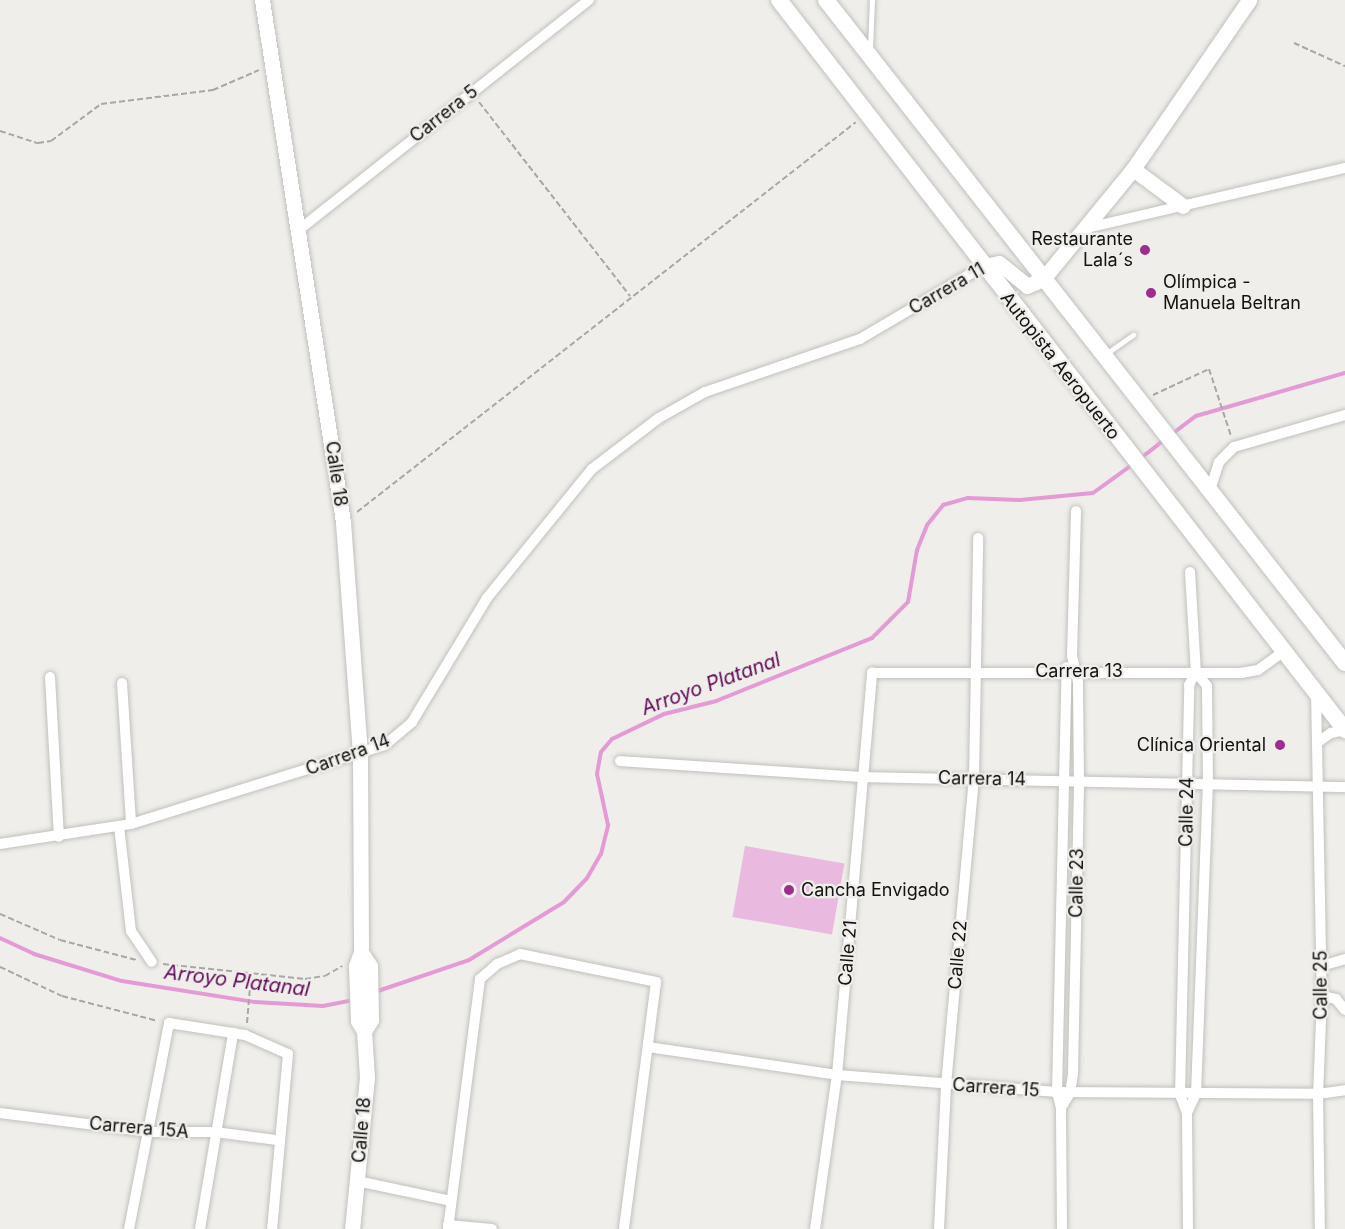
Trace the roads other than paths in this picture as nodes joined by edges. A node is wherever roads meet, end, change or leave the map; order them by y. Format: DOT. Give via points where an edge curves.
graph roads {
  1 [pos="262,0"];
  2 [pos="589,0"];
  3 [pos="779,0"];
  4 [pos="826,0"];
  5 [pos="872,0"];
  6 [pos="1249,0"];
  7 [pos="870,56"];
  8 [pos="1345,168"];
  9 [pos="1133,169"];
  10 [pos="1183,206"];
  11 [pos="300,228"];
  12 [pos="1087,228"];
  13 [pos="984,266"];
  14 [pos="1043,279"];
  15 [pos="1133,335"];
  16 [pos="1103,357"];
  17 [pos="1345,415"];
  18 [pos="659,418"];
  19 [pos="1210,490"];
  20 [pos="1076,511"];
  21 [pos="978,538"];
  22 [pos="1190,572"];
  23 [pos="1284,651"];
  24 [pos="1345,663"];
  25 [pos="1071,671"];
  26 [pos="976,672"];
  27 [pos="1196,672"];
  28 [pos="871,676"];
  29 [pos="50,677"];
  30 [pos="122,683"];
  31 [pos="1316,690"];
  32 [pos="1345,730"];
  33 [pos="1318,742"];
  34 [pos="360,754"];
  35 [pos="620,761"];
  36 [pos="864,777"];
  37 [pos="974,779"];
  38 [pos="1063,781"];
  39 [pos="1080,782"];
  40 [pos="1188,784"];
  41 [pos="1208,784"];
  42 [pos="1319,787"];
  43 [pos="1345,787"];
  44 [pos="131,824"];
  45 [pos="119,826"];
  46 [pos="59,837"];
  47 [pos="0,844"];
  48 [pos="1345,959"];
  49 [pos="152,962"];
  50 [pos="1321,966"];
  51 [pos="1322,996"];
  52 [pos="1345,1010"];
  53 [pos="233,1033"];
  54 [pos="648,1047"];
  55 [pos="837,1075"];
  56 [pos="946,1085"];
  57 [pos="1345,1090"];
  58 [pos="1057,1092"];
  59 [pos="1070,1093"];
  60 [pos="1196,1094"];
  61 [pos="1318,1094"];
  62 [pos="1180,1095"];
  63 [pos="1061,1108"];
  64 [pos="0,1113"];
  65 [pos="1187,1113"];
  66 [pos="151,1132"];
  67 [pos="215,1132"];
  68 [pos="278,1140"];
  69 [pos="357,1181"];
  70 [pos="451,1202"];
  71 [pos="448,1227"];
  72 [pos="129,1229"];
  73 [pos="200,1229"];
  74 [pos="272,1229"];
  75 [pos="352,1229"];
  76 [pos="492,1229"];
  77 [pos="624,1229"];
  78 [pos="815,1229"];
  79 [pos="939,1229"];
  80 [pos="1062,1229"];
  81 [pos="1188,1229"];
  82 [pos="1320,1229"];
  1 -- 11 [label="main road, Calle 18"];
  2 -- 11 [label="street, Carrera 5"];
  3 -- 13 [label="highway, Autopista Aeropuerto"];
  4 -- 7 [label="highway"];
  5 -- 7 [label="lane"];
  6 -- 9 [label="main road"];
  7 -- 14 [label="highway"];
  8 -- 10 [label="street"];
  9 -- 10 [label="main road"];
  9 -- 12 [label="main road"];
  10 -- 12 [label="street"];
  11 -- 34 [label="main road, Calle 18" via="343,522"];
  12 -- 14 [label="main road"];
  13 -- 14 [label="main road, Carrera 11" via="999,262 1027,286"];
  13 -- 18 [label="street, Carrera 11" via="860,339 705,392"];
  13 -- 23 [label="highway, Autopista Aeropuerto"];
  14 -- 16 [label="highway"];
  15 -- 16 [label="lane"];
  16 -- 19 [label="highway"];
  17 -- 19 [label="street" via="1234,447 1220,462"];
  18 -- 34 [label="street, Carrera 14" via="592,469 530,544 487,598 405,731 386,745"];
  19 -- 24 [label="highway"];
  20 -- 25 [label="street, Calle 23"];
  21 -- 26 [label="street, Calle 22"];
  22 -- 27 [label="street"];
  23 -- 27 [label="street, Carrera 13" via="1258,670"];
  23 -- 31 [label="highway, Autopista Aeropuerto"];
  25 -- 26 [label="street, Carrera 13"];
  25 -- 27 [label="street, Carrera 13"];
  25 -- 38 [label="street, Calle 23"];
  25 -- 39 [label="street, Calle 23"];
  26 -- 28 [label="street, Carrera 13" via="876,670"];
  26 -- 37 [label="street, Calle 22"];
  27 -- 40 [label="street, Calle 24" via="1188,685"];
  27 -- 41 [label="street, Calle 24" via="1207,686"];
  28 -- 36 [label="street, Calle 21"];
  29 -- 46 [label="street"];
  30 -- 44 [label="street"];
  31 -- 32 [label="highway, Autopista Aeropuerto"];
  31 -- 33 [label="street, Calle 25"];
  32 -- 33 [label="street" via="1330,733"];
  33 -- 42 [label="street, Calle 25"];
  34 -- 44 [label="street, Carrera 14"];
  34 -- 69 [label="main road, Calle 18" via="361,952 356,966 363,983 367,1077"];
  35 -- 36 [label="street, Carrera 14"];
  36 -- 37 [label="street, Carrera 14"];
  36 -- 55 [label="street, Calle 21"];
  37 -- 38 [label="street, Carrera 14"];
  37 -- 56 [label="street, Calle 22"];
  38 -- 39 [label="street, Carrera 14"];
  38 -- 58 [label="street, Calle 23"];
  39 -- 40 [label="street, Carrera 14"];
  39 -- 59 [label="street, Calle 23"];
  40 -- 41 [label="street, Carrera 14"];
  40 -- 62 [label="street, Calle 24"];
  41 -- 42 [label="street, Carrera 14"];
  41 -- 60 [label="street, Calle 24"];
  42 -- 43 [label="street, Carrera 14"];
  42 -- 50 [label="street, Calle 25"];
  44 -- 45 [label="street, Carrera 14"];
  45 -- 46 [label="street, Carrera 14"];
  45 -- 49 [label="street" via="131,931"];
  46 -- 47 [label="street, Carrera 14"];
  48 -- 50 [label="street"];
  50 -- 51 [label="street, Calle 25"];
  51 -- 52 [label="street" via="1336,999"];
  51 -- 61 [label="street, Calle 25"];
  53 -- 66 [label="street" via="169,1023"];
  53 -- 67 [label="street"];
  53 -- 68 [label="street" via="285,1050 289,1059"];
  54 -- 55 [label="street, Carrera 15"];
  54 -- 70 [label="street" via="654,980 520,954 497,964 480,979"];
  54 -- 77 [label="street"];
  55 -- 56 [label="street, Carrera 15"];
  55 -- 78 [label="street, Calle 21"];
  56 -- 58 [label="street, Carrera 15"];
  56 -- 79 [label="street, Calle 22"];
  57 -- 61 [label="street, Carrera 15"];
  58 -- 59 [label="street, Carrera 15"];
  58 -- 63 [label="street, Calle 23"];
  59 -- 62 [label="street, Carrera 15"];
  59 -- 63 [label="street, Calle 23"];
  60 -- 61 [label="street, Carrera 15"];
  60 -- 62 [label="street, Carrera 15"];
  60 -- 65 [label="street, Calle 24"];
  61 -- 82 [label="street, Calle 25"];
  62 -- 65 [label="street, Calle 24"];
  63 -- 80 [label="street, Calle 23"];
  64 -- 66 [label="street, Carrera 15A"];
  65 -- 81 [label="street, Calle 24"];
  66 -- 67 [label="street, Carrera 15A"];
  66 -- 72 [label="street"];
  67 -- 68 [label="street, Carrera 15A"];
  67 -- 73 [label="street"];
  68 -- 74 [label="street"];
  69 -- 70 [label="street"];
  69 -- 75 [label="main road, Calle 18"];
  70 -- 71 [label="street"];
  71 -- 76 [label="street"];
}
